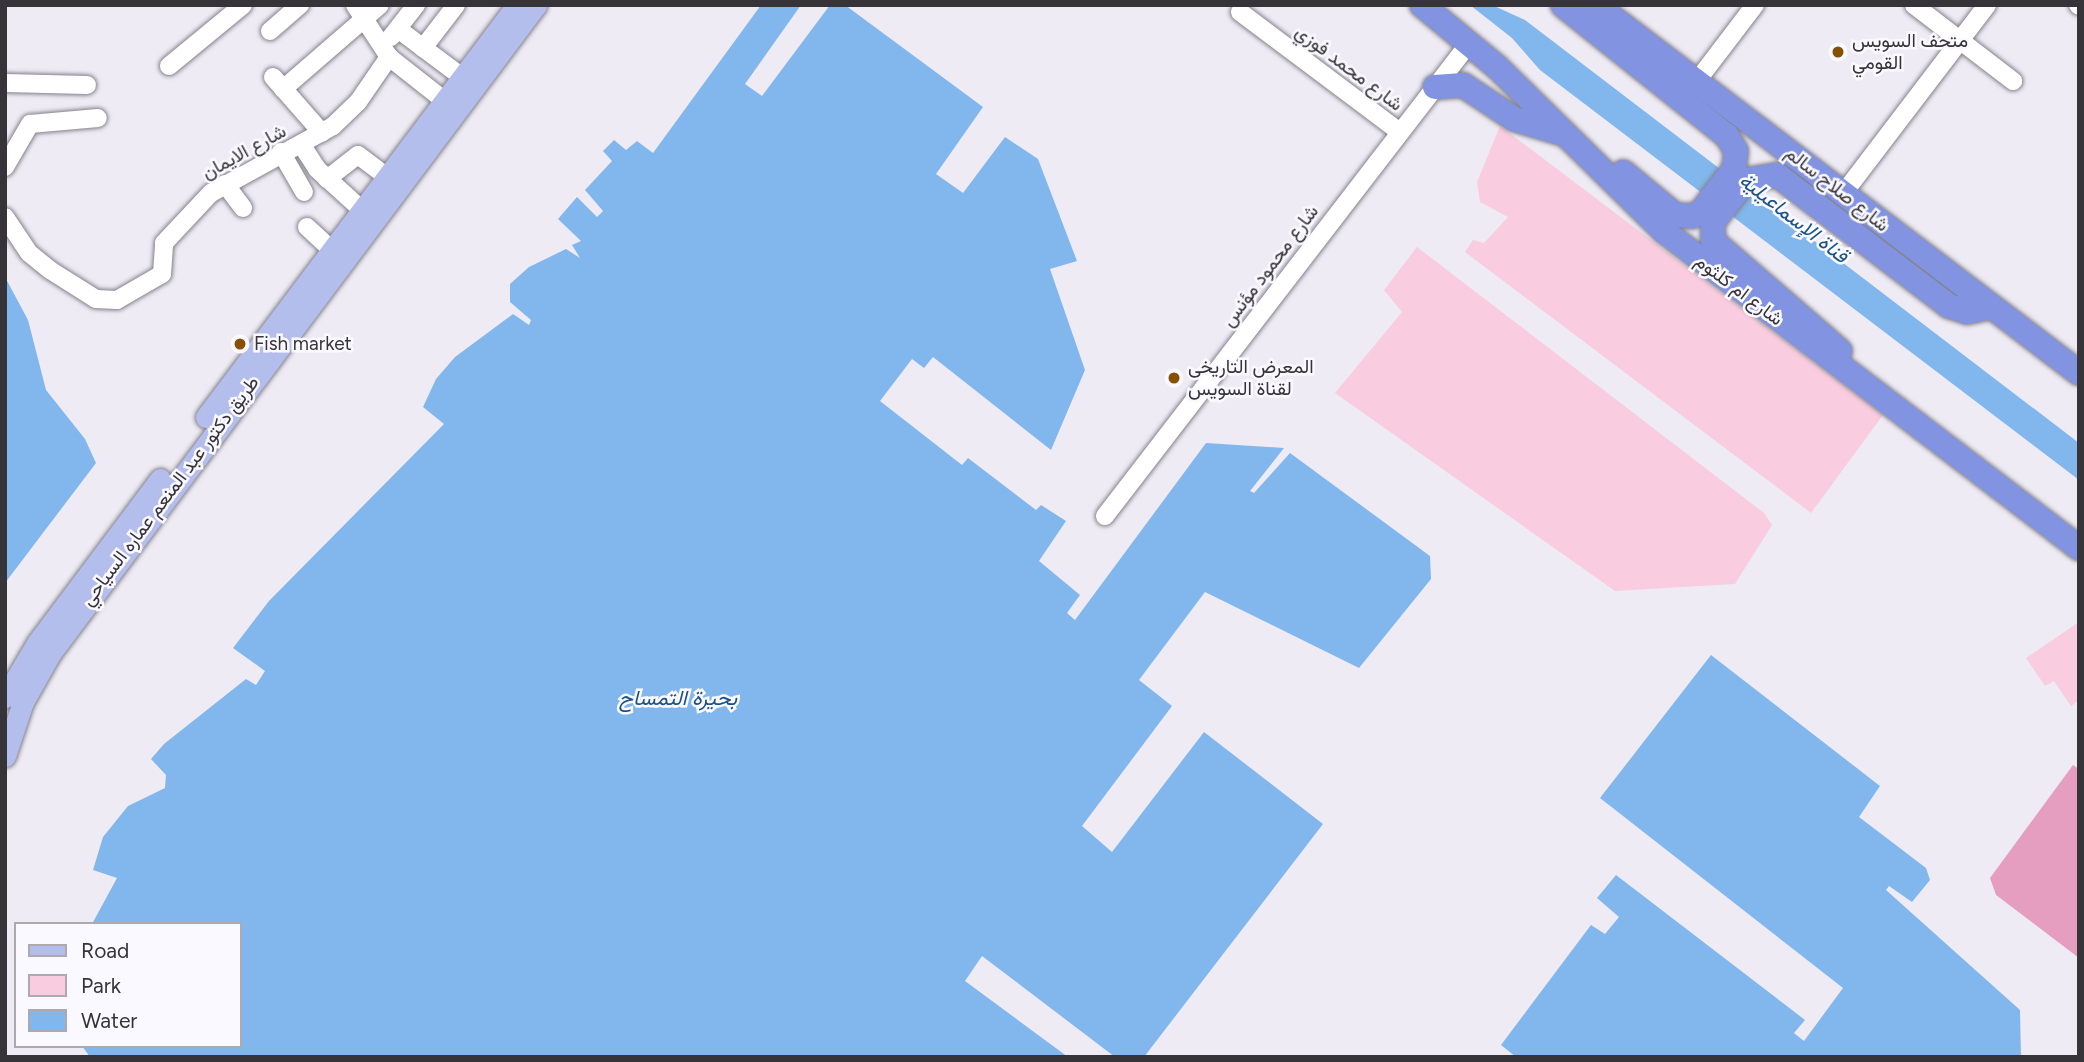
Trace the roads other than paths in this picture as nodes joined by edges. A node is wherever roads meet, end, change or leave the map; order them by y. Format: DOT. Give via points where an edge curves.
graph roads {
  1 [pos="243,5"];
  2 [pos="300,5"];
  3 [pos="355,5"];
  4 [pos="380,5"];
  5 [pos="416,5"];
  6 [pos="456,5"];
  7 [pos="517,5"];
  8 [pos="536,5"];
  9 [pos="1422,5"];
  10 [pos="1563,5"];
  11 [pos="1596,5"];
  12 [pos="1755,5"];
  13 [pos="1914,5"];
  14 [pos="1987,5"];
  15 [pos="1240,12"];
  16 [pos="366,22"];
  17 [pos="398,29"];
  18 [pos="270,31"];
  19 [pos="1960,40"];
  20 [pos="1470,42"];
  21 [pos="423,48"];
  22 [pos="386,52"];
  23 [pos="169,66"];
  24 [pos="462,77"];
  25 [pos="1697,81"];
  26 [pos="2013,81"];
  27 [pos="5,83"];
  28 [pos="87,85"];
  29 [pos="1435,87"];
  30 [pos="445,100"];
  31 [pos="98,118"];
  32 [pos="1400,132"];
  33 [pos="1559,132"];
  34 [pos="322,133"];
  35 [pos="301,144"];
  36 [pos="281,152"];
  37 [pos="5,167"];
  38 [pos="1740,174"];
  39 [pos="387,177"];
  40 [pos="327,179"];
  41 [pos="225,184"];
  42 [pos="304,192"];
  43 [pos="1843,194"];
  44 [pos="243,208"];
  45 [pos="362,211"];
  46 [pos="5,217"];
  47 [pos="1707,217"];
  48 [pos="307,227"];
  49 [pos="332,250"];
  50 [pos="1991,307"];
  51 [pos="2079,373"];
  52 [pos="1856,379"];
  53 [pos="1105,516"];
  54 [pos="2079,548"];
  55 [pos="22,682"];
  56 [pos="5,697"];
  57 [pos="6,748"];
  1 -- 23 [label="street"];
  2 -- 18 [label="street"];
  3 -- 16 [label="street"];
  4 -- 16 [label="street"];
  5 -- 17 [label="street, شارع الايمان"];
  6 -- 21 [label="street"];
  7 -- 24 [label="main road, طريق دكتور عبد المنعم عماره السياحي"];
  8 -- 55 [label="main road, طريق دكتور عبد المنعم عماره السياحي"];
  9 -- 20 [label="highway, شارع ام كلثوم"];
  10 -- 38 [label="highway" via="1727,136 1736,151"];
  11 -- 25 [label="highway, شارع صلاح سالم"];
  12 -- 25 [label="street"];
  13 -- 19 [label="street"];
  14 -- 19 [label="street"];
  15 -- 32 [label="street, شارع محمد فوزي"];
  16 -- 22 [label="street"];
  16 -- 34 [label="street" via="278,83"];
  17 -- 21 [label="street"];
  17 -- 22 [label="street, شارع الايمان"];
  19 -- 26 [label="street"];
  19 -- 43 [label="street"];
  20 -- 29 [label="street, شارع محمود مؤنس"];
  20 -- 33 [label="highway, شارع ام كلثوم"];
  21 -- 24 [label="street"];
  22 -- 30 [label="street"];
  22 -- 34 [label="street, شارع الايمان" via="351,111"];
  24 -- 30 [label="main road, طريق دكتور عبد المنعم عماره السياحي"];
  25 -- 43 [label="highway, شارع صلاح سالم"];
  27 -- 28 [label="street"];
  29 -- 32 [label="street, شارع محمود مؤنس"];
  29 -- 33 [label="highway" via="1463,85 1514,119"];
  30 -- 39 [label="main road, طريق دكتور عبد المنعم عماره السياحي"];
  31 -- 37 [label="street" via="30,124"];
  32 -- 53 [label="street, شارع محمود مؤنس"];
  33 -- 47 [label="highway" via="1595,148 1675,215"];
  33 -- 52 [label="highway, شارع ام كلثوم" via="1665,232"];
  34 -- 35 [label="street, شارع الايمان"];
  35 -- 36 [label="street, شارع الايمان"];
  35 -- 40 [label="street"];
  36 -- 41 [label="street, شارع الايمان"];
  36 -- 42 [label="street"];
  38 -- 47 [label="highway"];
  38 -- 50 [label="highway" via="1777,175 1949,306 1967,312"];
  39 -- 40 [label="street" via="358,155"];
  39 -- 45 [label="main road, طريق دكتور عبد المنعم عماره السياحي"];
  40 -- 45 [label="street"];
  41 -- 44 [label="street"];
  41 -- 46 [label="street, شارع الايمان" via="176,226 164,243 162,274 117,300 96,299 29,253"];
  43 -- 50 [label="highway, شارع صلاح سالم"];
  45 -- 49 [label="main road, طريق دكتور عبد المنعم عماره السياحي"];
  47 -- 52 [label="highway" via="1718,248 1828,337"];
  48 -- 49 [label="street"];
  49 -- 55 [label="main road, طريق دكتور عبد المنعم عماره السياحي"];
  50 -- 51 [label="highway, شارع صلاح سالم"];
  52 -- 54 [label="highway, شارع ام كلثوم"];
  55 -- 56 [label="main road, طريق دكتور عبد المنعم عماره السياحي"];
  55 -- 57 [label="main road, طريق دكتور عبد المنعم عماره السياحي"];
}
